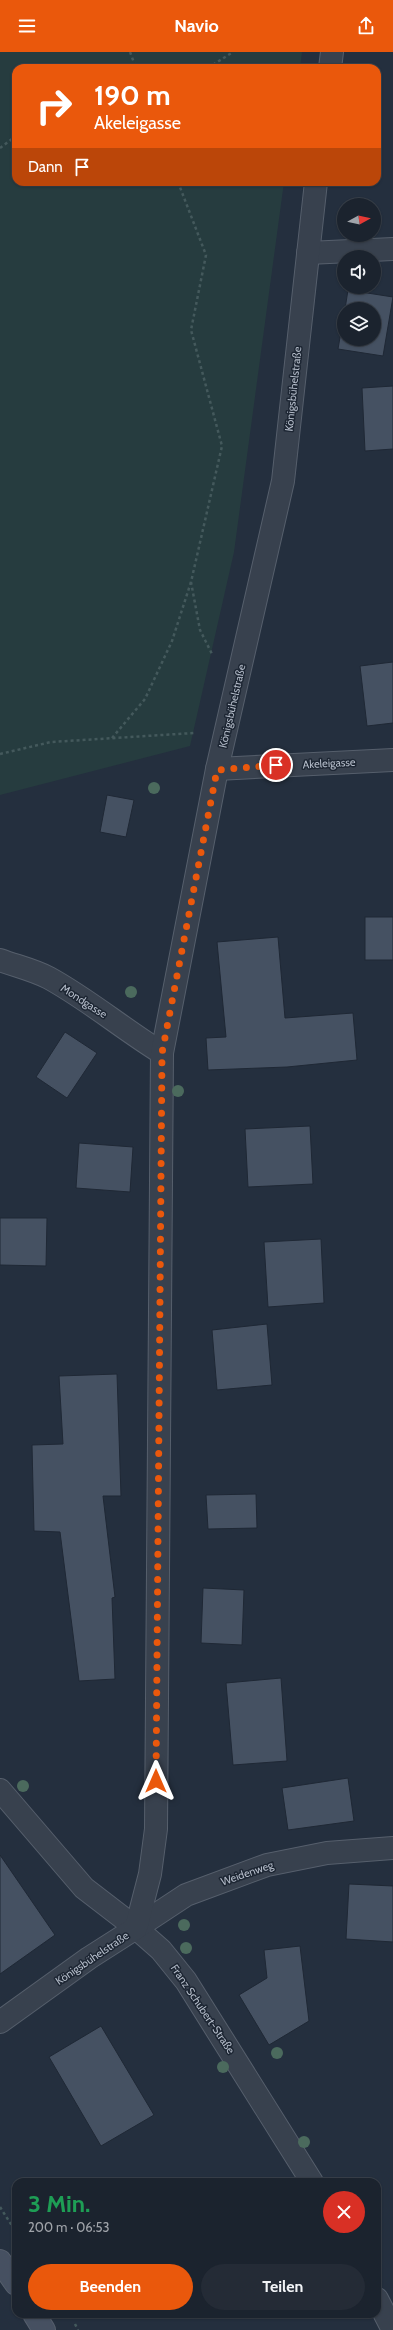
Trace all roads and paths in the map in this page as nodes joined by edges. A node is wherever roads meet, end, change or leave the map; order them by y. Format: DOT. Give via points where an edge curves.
graph roads {
  1 [pos="130,52"];
  2 [pos="233,52"];
  3 [pos="332,52"];
  4 [pos="134,64"];
  5 [pos="214,64"];
  6 [pos="330,64"];
  7 [pos="12,139"];
  8 [pos="0,148"];
  9 [pos="180,186"];
  10 [pos="316,186"];
  11 [pos="393,249"];
  12 [pos="308,253"];
  13 [pos="191,582"];
  14 [pos="213,658"];
  15 [pos="226,732"];
  16 [pos="112,738"];
  17 [pos="0,754"];
  18 [pos="393,760"];
  19 [pos="217,770"];
  20 [pos="0,960"];
  21 [pos="162,1053"];
  22 [pos="0,1790"];
  23 [pos="393,1848"];
  24 [pos="136,1928"];
  25 [pos="0,2022"];
  26 [pos="309,2178"];
  27 [pos="0,2207"];
  28 [pos="12,2226"];
  29 [pos="0,2261"];
  30 [pos="12,2278"];
  31 [pos="381,2307"];
  32 [pos="36,2318"];
  33 [pos="44,2330"];
  34 [pos="393,2330"];
  1 -- 4 [label="path"];
  2 -- 5 [label="path"];
  3 -- 6 [label="street"];
  7 -- 8 [label="path"];
  9 -- 13 [label="path" via="206,255 191,330 222,446"];
  10 -- 12 [label="street, Königsbühelstraße"];
  11 -- 12 [label="street"];
  12 -- 15 [label="street, Königsbühelstraße" via="283,481"];
  13 -- 14 [label="path" via="200,630"];
  13 -- 16 [label="path" via="172,641 145,699"];
  15 -- 16 [label="path"];
  15 -- 19 [label="street, Königsbühelstraße"];
  16 -- 17 [label="path" via="51,742"];
  18 -- 19 [label="street, Akeleigasse"];
  19 -- 21 [label="street, Königsbühelstraße"];
  20 -- 21 [label="street, Mondgasse" via="47,977 90,1002"];
  21 -- 24 [label="street, Königsbühelstraße" via="156,1829 150,1874"];
  22 -- 24 [label="street, Franz Schubert-Straße" via="84,1888"];
  23 -- 24 [label="street, Weidenweg" via="327,1853 267,1865 186,1895"];
  24 -- 25 [label="street, Königsbühelstraße" via="89,1958"];
  24 -- 26 [label="street, Franz Schubert-Straße" via="161,1950 186,1981"];
  27 -- 28 [label="path"];
  29 -- 30 [label="main road"];
  31 -- 34 [label="street"];
  32 -- 33 [label="main road"];
}
